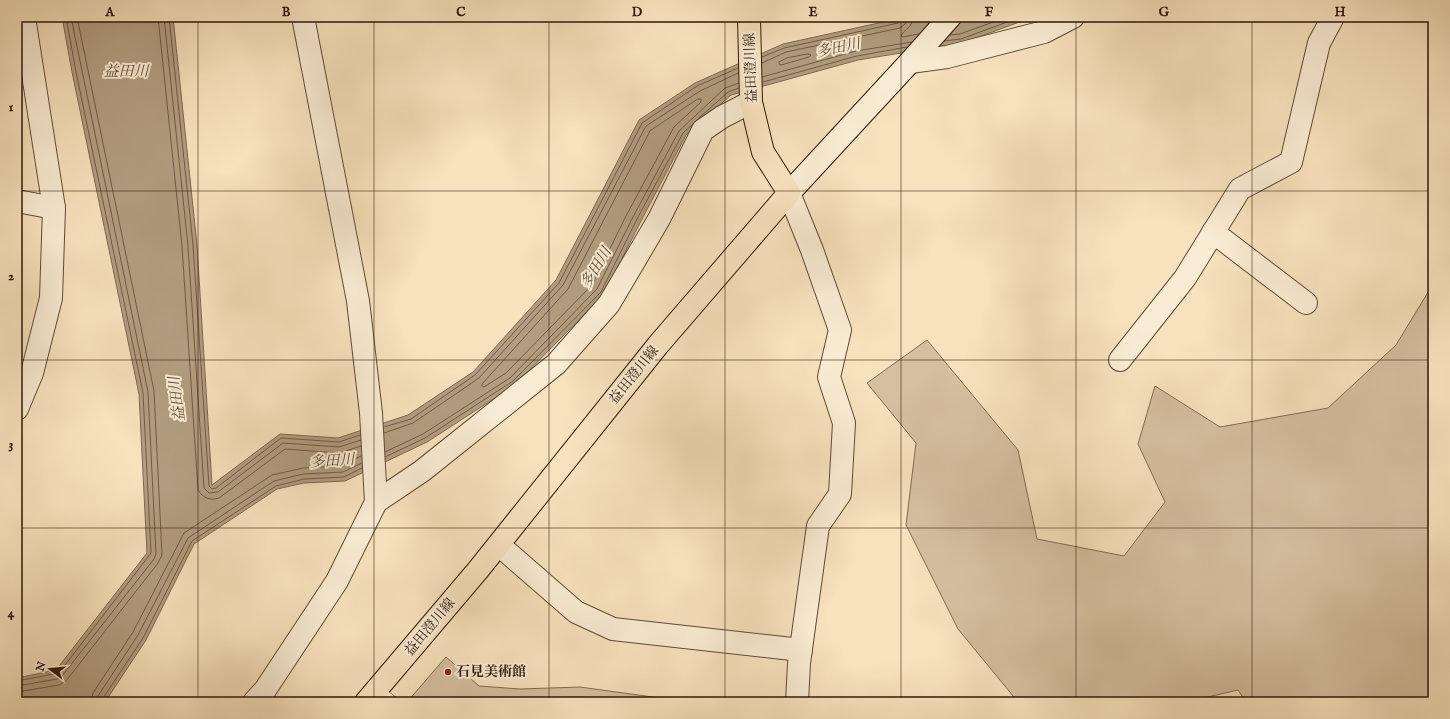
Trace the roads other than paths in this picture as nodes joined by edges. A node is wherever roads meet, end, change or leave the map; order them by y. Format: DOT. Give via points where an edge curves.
graph roads {
  1 [pos="24,17"];
  2 [pos="302,17"];
  3 [pos="749,17"];
  4 [pos="950,17"];
  5 [pos="1073,17"];
  6 [pos="1333,17"];
  7 [pos="910,62"];
  8 [pos="751,102"];
  9 [pos="789,193"];
  10 [pos="17,201"];
  11 [pos="54,208"];
  12 [pos="1213,232"];
  13 [pos="1306,303"];
  14 [pos="1120,360"];
  15 [pos="17,409"];
  16 [pos="376,502"];
  17 [pos="499,545"];
  18 [pos="801,650"];
  19 [pos="375,699"];
  20 [pos="254,702"];
  21 [pos="797,702"];
  1 -- 11 [label="street"];
  2 -- 16 [label="street" via="358,301 371,413"];
  3 -- 8 [label="main road, 益田澄川線"];
  4 -- 7 [label="street"];
  5 -- 7 [label="street" via="1044,32 947,57"];
  6 -- 12 [label="street" via="1319,43 1291,162 1240,189"];
  7 -- 9 [label="street"];
  8 -- 9 [label="main road, 益田澄川線" via="763,152"];
  8 -- 16 [label="street" via="703,130 659,219 609,304 556,364 422,471"];
  9 -- 17 [label="main road, 益田澄川線" via="658,345"];
  9 -- 18 [label="street" via="840,330 829,377 844,423 840,494 818,526"];
  10 -- 11 [label="street"];
  11 -- 15 [label="street" via="51,298 32,373"];
  12 -- 13 [label="street"];
  12 -- 14 [label="street" via="1185,278"];
  16 -- 20 [label="street" via="337,581 265,690"];
  17 -- 18 [label="street" via="576,612 613,629"];
  17 -- 19 [label="main road, 益田澄川線"];
  18 -- 21 [label="street"];
}
